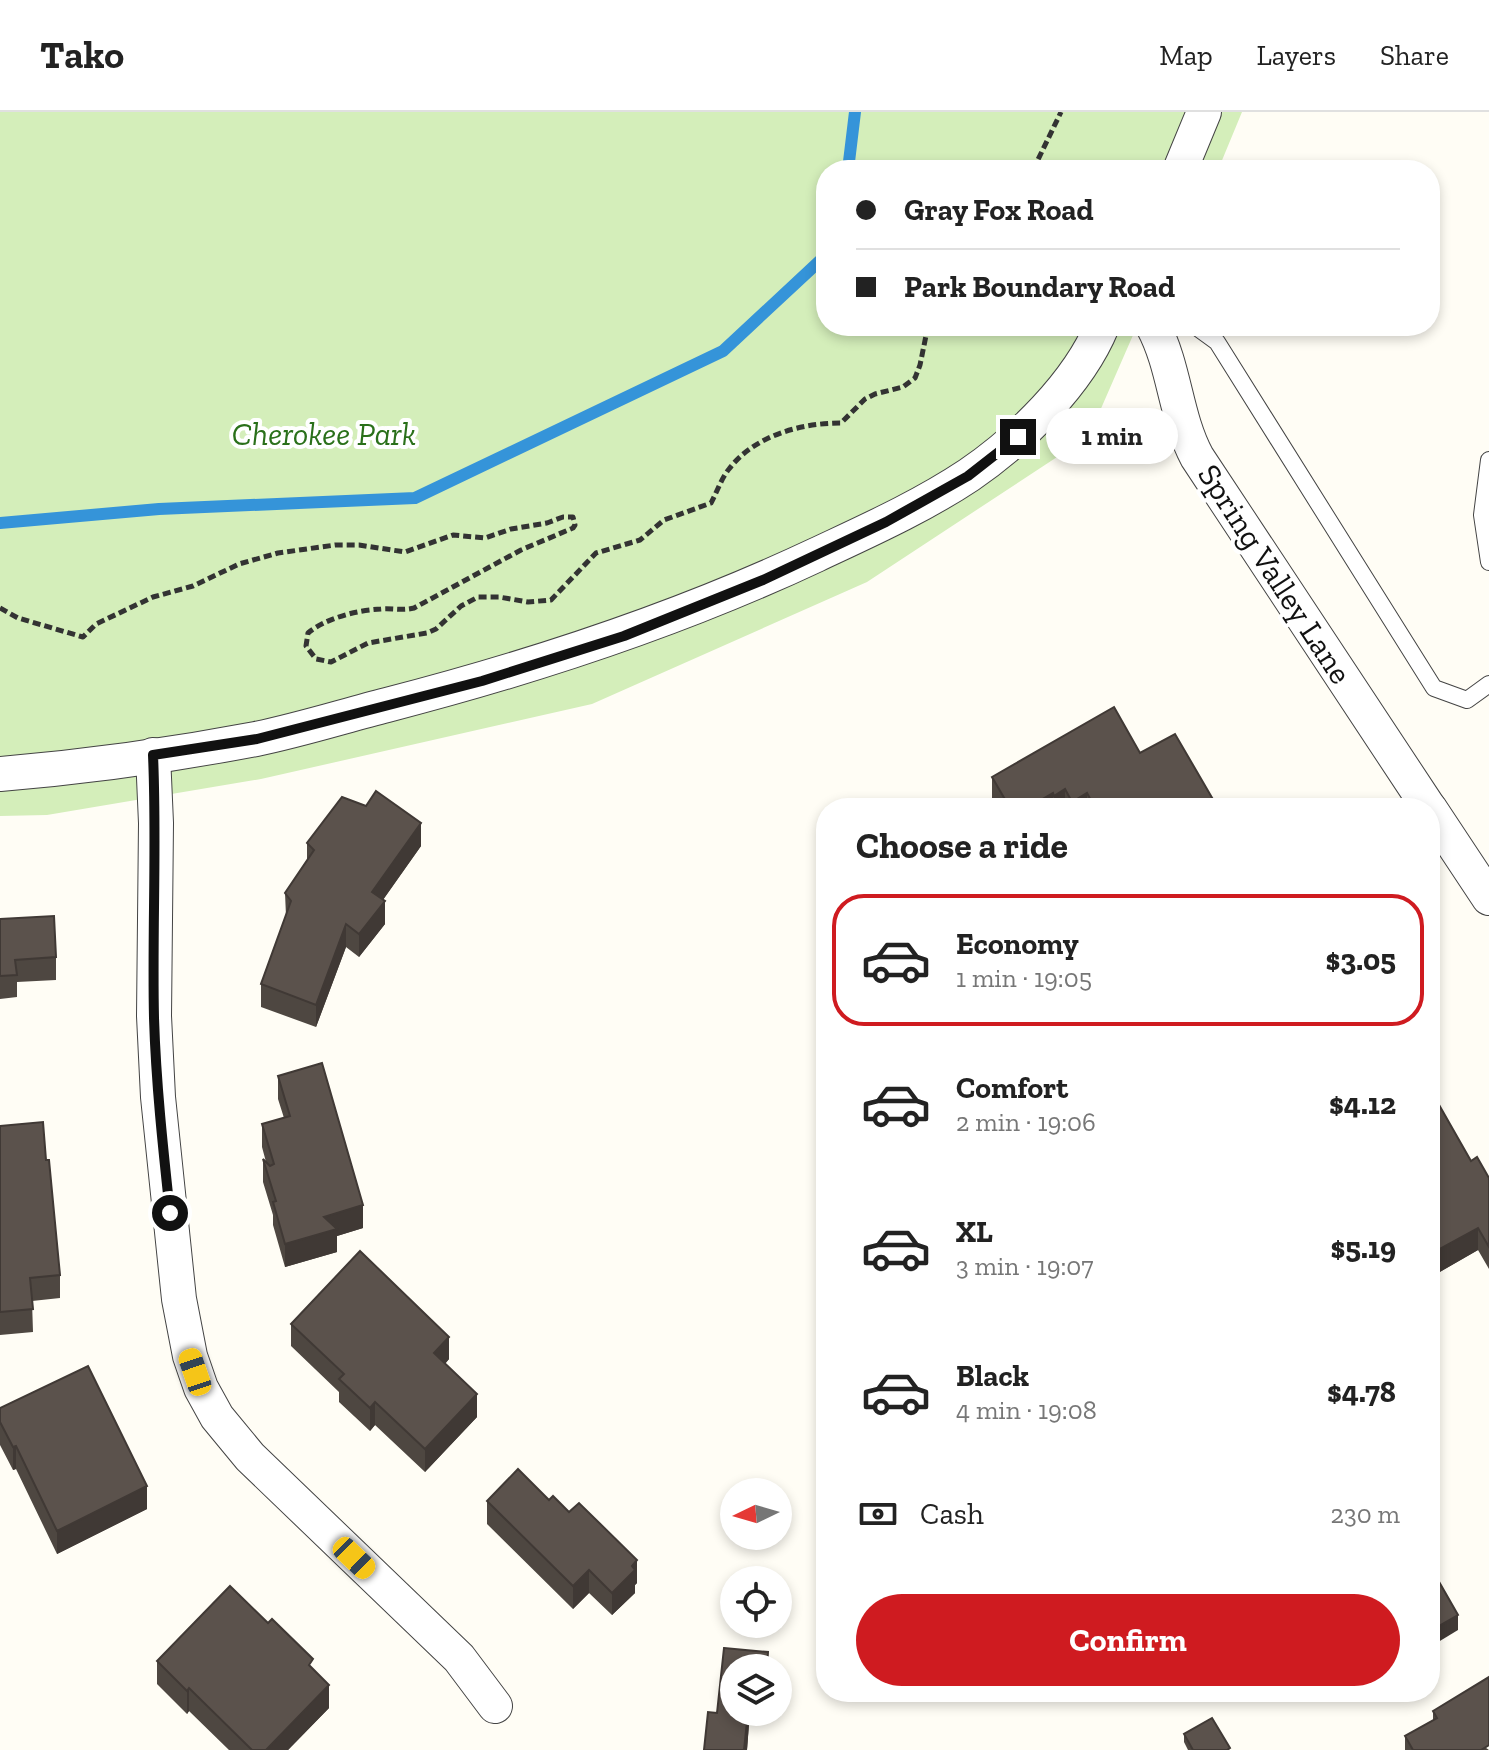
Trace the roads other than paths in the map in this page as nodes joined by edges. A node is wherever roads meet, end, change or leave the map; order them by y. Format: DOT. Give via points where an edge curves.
graph roads {
  1 [pos="1204,112"];
  2 [pos="1184,160"];
  3 [pos="1098,336"];
  4 [pos="1158,336"];
  5 [pos="1209,336"];
  6 [pos="1489,460"];
  7 [pos="1489,562"];
  8 [pos="1489,684"];
  9 [pos="153,755"];
  10 [pos="0,774"];
  11 [pos="1423,798"];
  12 [pos="1440,823"];
  13 [pos="1489,898"];
  14 [pos="495,1706"];
  1 -- 2 [label="street"];
  3 -- 9 [label="street" via="1057,396 1018,437 968,476 763,580 624,636 482,681 257,739"];
  4 -- 11 [label="street, Spring Valley Lane" via="1197,457"];
  5 -- 8 [label="lane" via="1434,688 1467,700"];
  6 -- 7 [label="lane" via="1482,515"];
  9 -- 10 [label="street"];
  9 -- 14 [label="street" via="158,1097 179,1299 201,1388 250,1457 459,1658"];
  12 -- 13 [label="street, Spring Valley Lane"];
}
